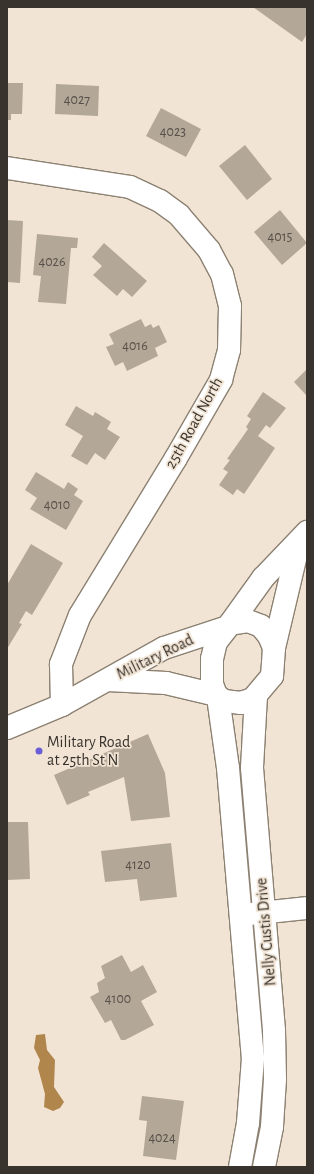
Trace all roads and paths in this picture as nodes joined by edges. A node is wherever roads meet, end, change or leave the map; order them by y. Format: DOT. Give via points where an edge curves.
graph roads {
  1 [pos="7,168"];
  2 [pos="303,537"];
  3 [pos="227,626"];
  4 [pos="274,648"];
  5 [pos="108,680"];
  6 [pos="217,696"];
  7 [pos="256,696"];
  8 [pos="62,705"];
  9 [pos="7,728"];
  10 [pos="307,908"];
  11 [pos="265,912"];
  12 [pos="241,915"];
  13 [pos="248,1123"];
  14 [pos="272,1126"];
  15 [pos="240,1167"];
  16 [pos="264,1167"];
  1 -- 8 [label="street, 25th Road North" via="130,187 160,202 179,215 209,250 222,274 230,306 229,350 220,380 80,616 61,664"];
  2 -- 3 [label="street" via="263,578"];
  2 -- 4 [label="street"];
  3 -- 4 [label="street" via="248,621 261,626"];
  3 -- 5 [label="street, Military Road" via="164,648"];
  3 -- 6 [label="street" via="216,642 212,659 212,684"];
  4 -- 7 [label="street" via="272,676"];
  5 -- 6 [label="street, Military Road" via="166,684"];
  5 -- 8 [label="street, Military Road"];
  6 -- 7 [label="street" via="224,701 241,703"];
  6 -- 12 [label="street, Nelly Custis Drive" via="228,768"];
  7 -- 11 [label="street, Nelly Custis Drive" via="252,768"];
  8 -- 9 [label="street, Military Road"];
  10 -- 11 [label="street"];
  11 -- 12 [label="street"];
  11 -- 14 [label="street, Nelly Custis Drive" via="274,1031"];
  12 -- 13 [label="street, Nelly Custis Drive" via="253,1058"];
  13 -- 14 [label="street"];
  13 -- 15 [label="street, Nelly Custis Drive"];
  14 -- 16 [label="street, Nelly Custis Drive"];
}
